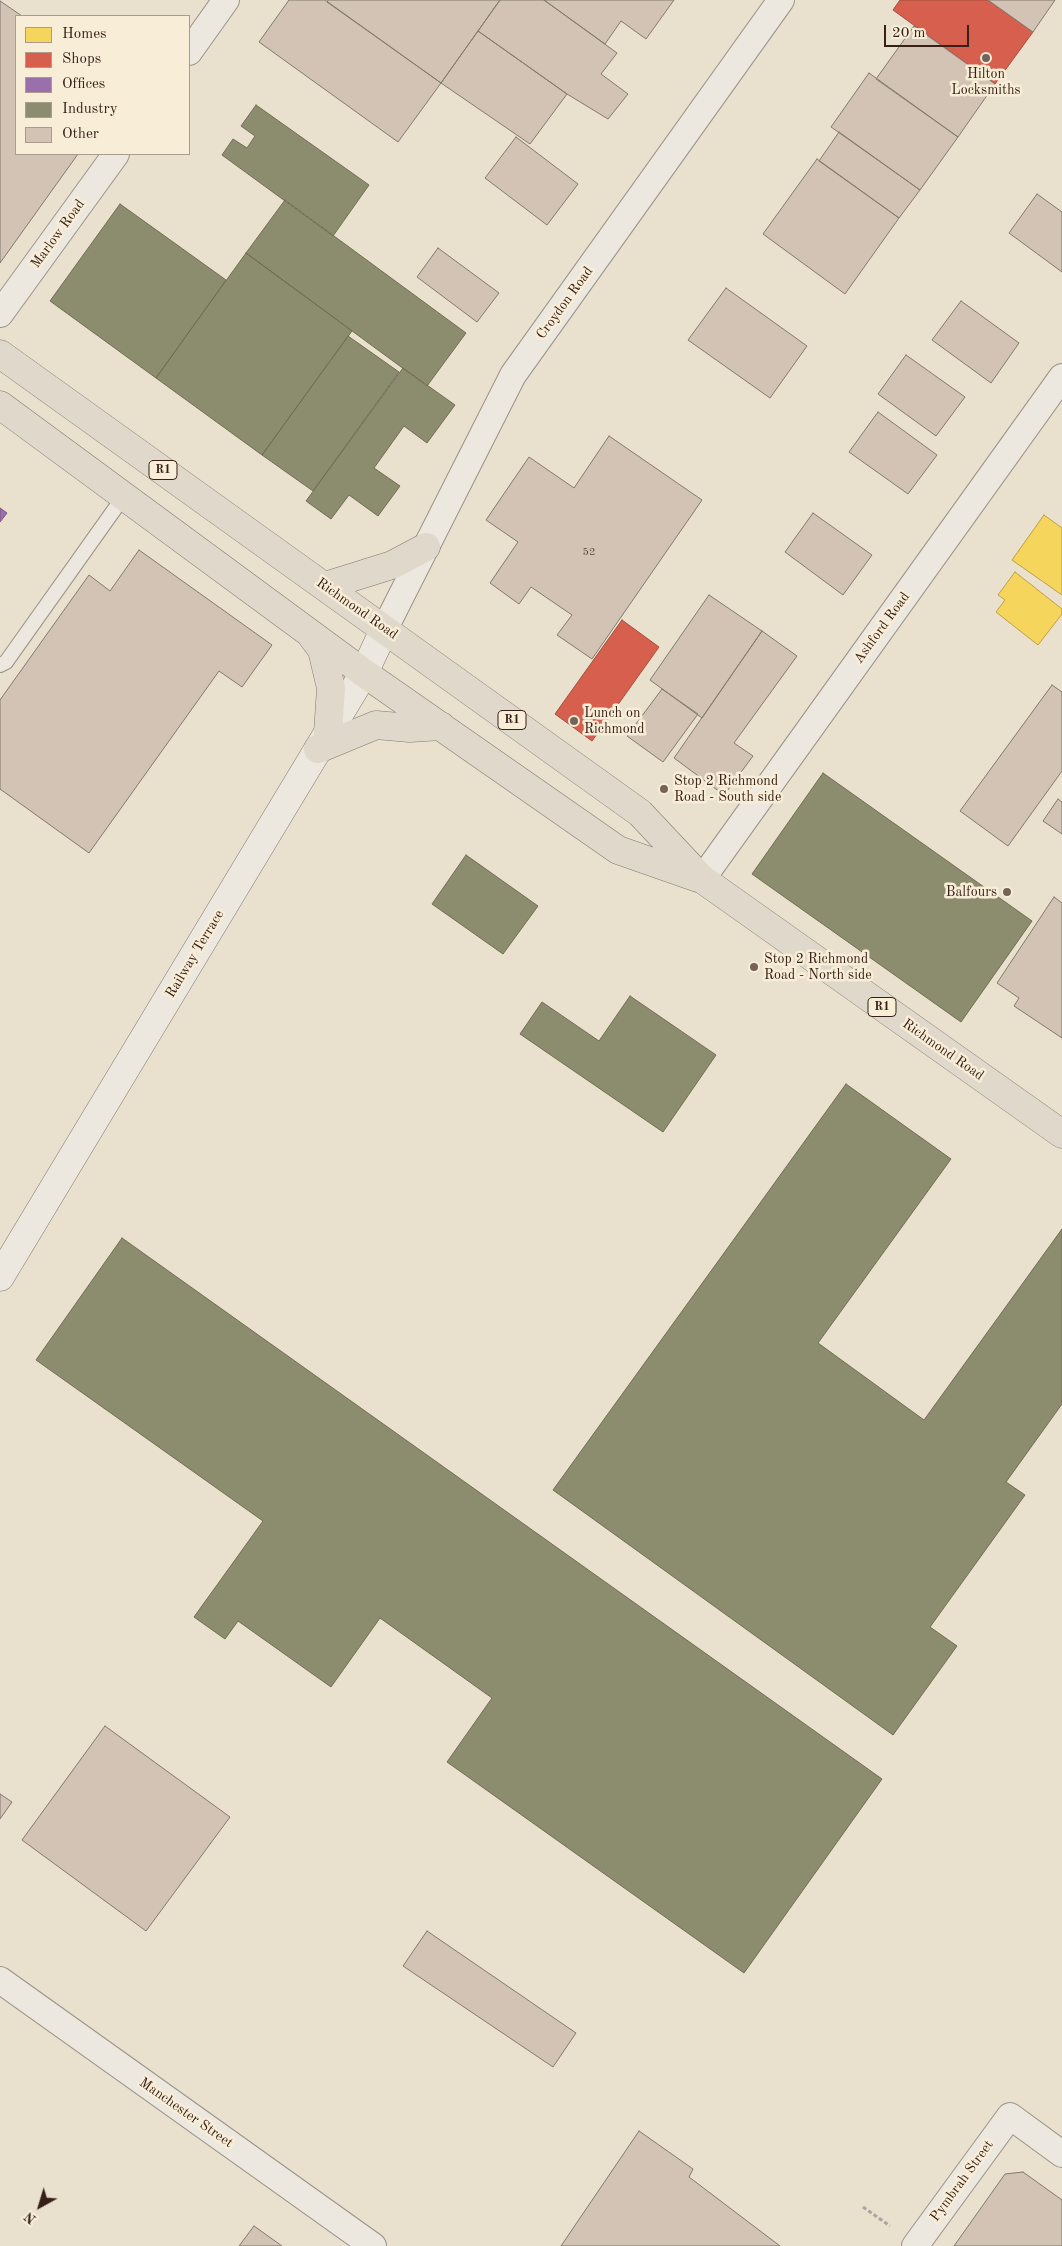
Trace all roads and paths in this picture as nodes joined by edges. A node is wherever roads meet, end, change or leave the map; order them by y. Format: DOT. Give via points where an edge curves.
graph roads {
  1 [pos="226,0"];
  2 [pos="781,0"];
  3 [pos="190,51"];
  4 [pos="115,155"];
  5 [pos="0,314"];
  6 [pos="0,354"];
  7 [pos="1062,377"];
  8 [pos="0,405"];
  9 [pos="124,496"];
  10 [pos="426,547"];
  11 [pos="325,586"];
  12 [pos="384,628"];
  13 [pos="307,630"];
  14 [pos="0,665"];
  15 [pos="364,673"];
  16 [pos="441,726"];
  17 [pos="323,741"];
  18 [pos="702,879"];
  19 [pos="1062,1134"];
  20 [pos="0,1277"];
  21 [pos="0,1980"];
  22 [pos="1062,2154"];
  23 [pos="863,2207"];
  24 [pos="890,2226"];
  25 [pos="373,2246"];
  26 [pos="915,2246"];
  1 -- 3 [label="street"];
  2 -- 10 [label="street, Croydon Road" via="513,376"];
  4 -- 5 [label="street, Marlow Road"];
  6 -- 11 [label="main road, Richmond Road / R1"];
  7 -- 18 [label="street, Ashford Road"];
  8 -- 9 [label="main road, Richmond Road / R1"];
  9 -- 13 [label="main road, Richmond Road / R1"];
  9 -- 14 [label="lane" via="6,662"];
  10 -- 11 [label="main road" via="392,566"];
  10 -- 12 [label="street, Croydon Road"];
  11 -- 12 [label="main road, Richmond Road / R1"];
  12 -- 15 [label="main road, Railway Terrace"];
  12 -- 18 [label="main road, Richmond Road / R1" via="640,813"];
  13 -- 15 [label="main road, Richmond Road / R1"];
  13 -- 17 [label="main road" via="322,650 331,688"];
  15 -- 16 [label="main road, Richmond Road / R1"];
  15 -- 17 [label="main road, Railway Terrace"];
  16 -- 17 [label="main road" via="376,725"];
  16 -- 18 [label="main road, Richmond Road / R1" via="618,850"];
  17 -- 20 [label="main road, Railway Terrace"];
  18 -- 19 [label="main road, Richmond Road / R1"];
  21 -- 25 [label="street, Manchester Street"];
  22 -- 26 [label="street, Pymbrah Street" via="1010,2116"];
  23 -- 24 [label="path"];
}
